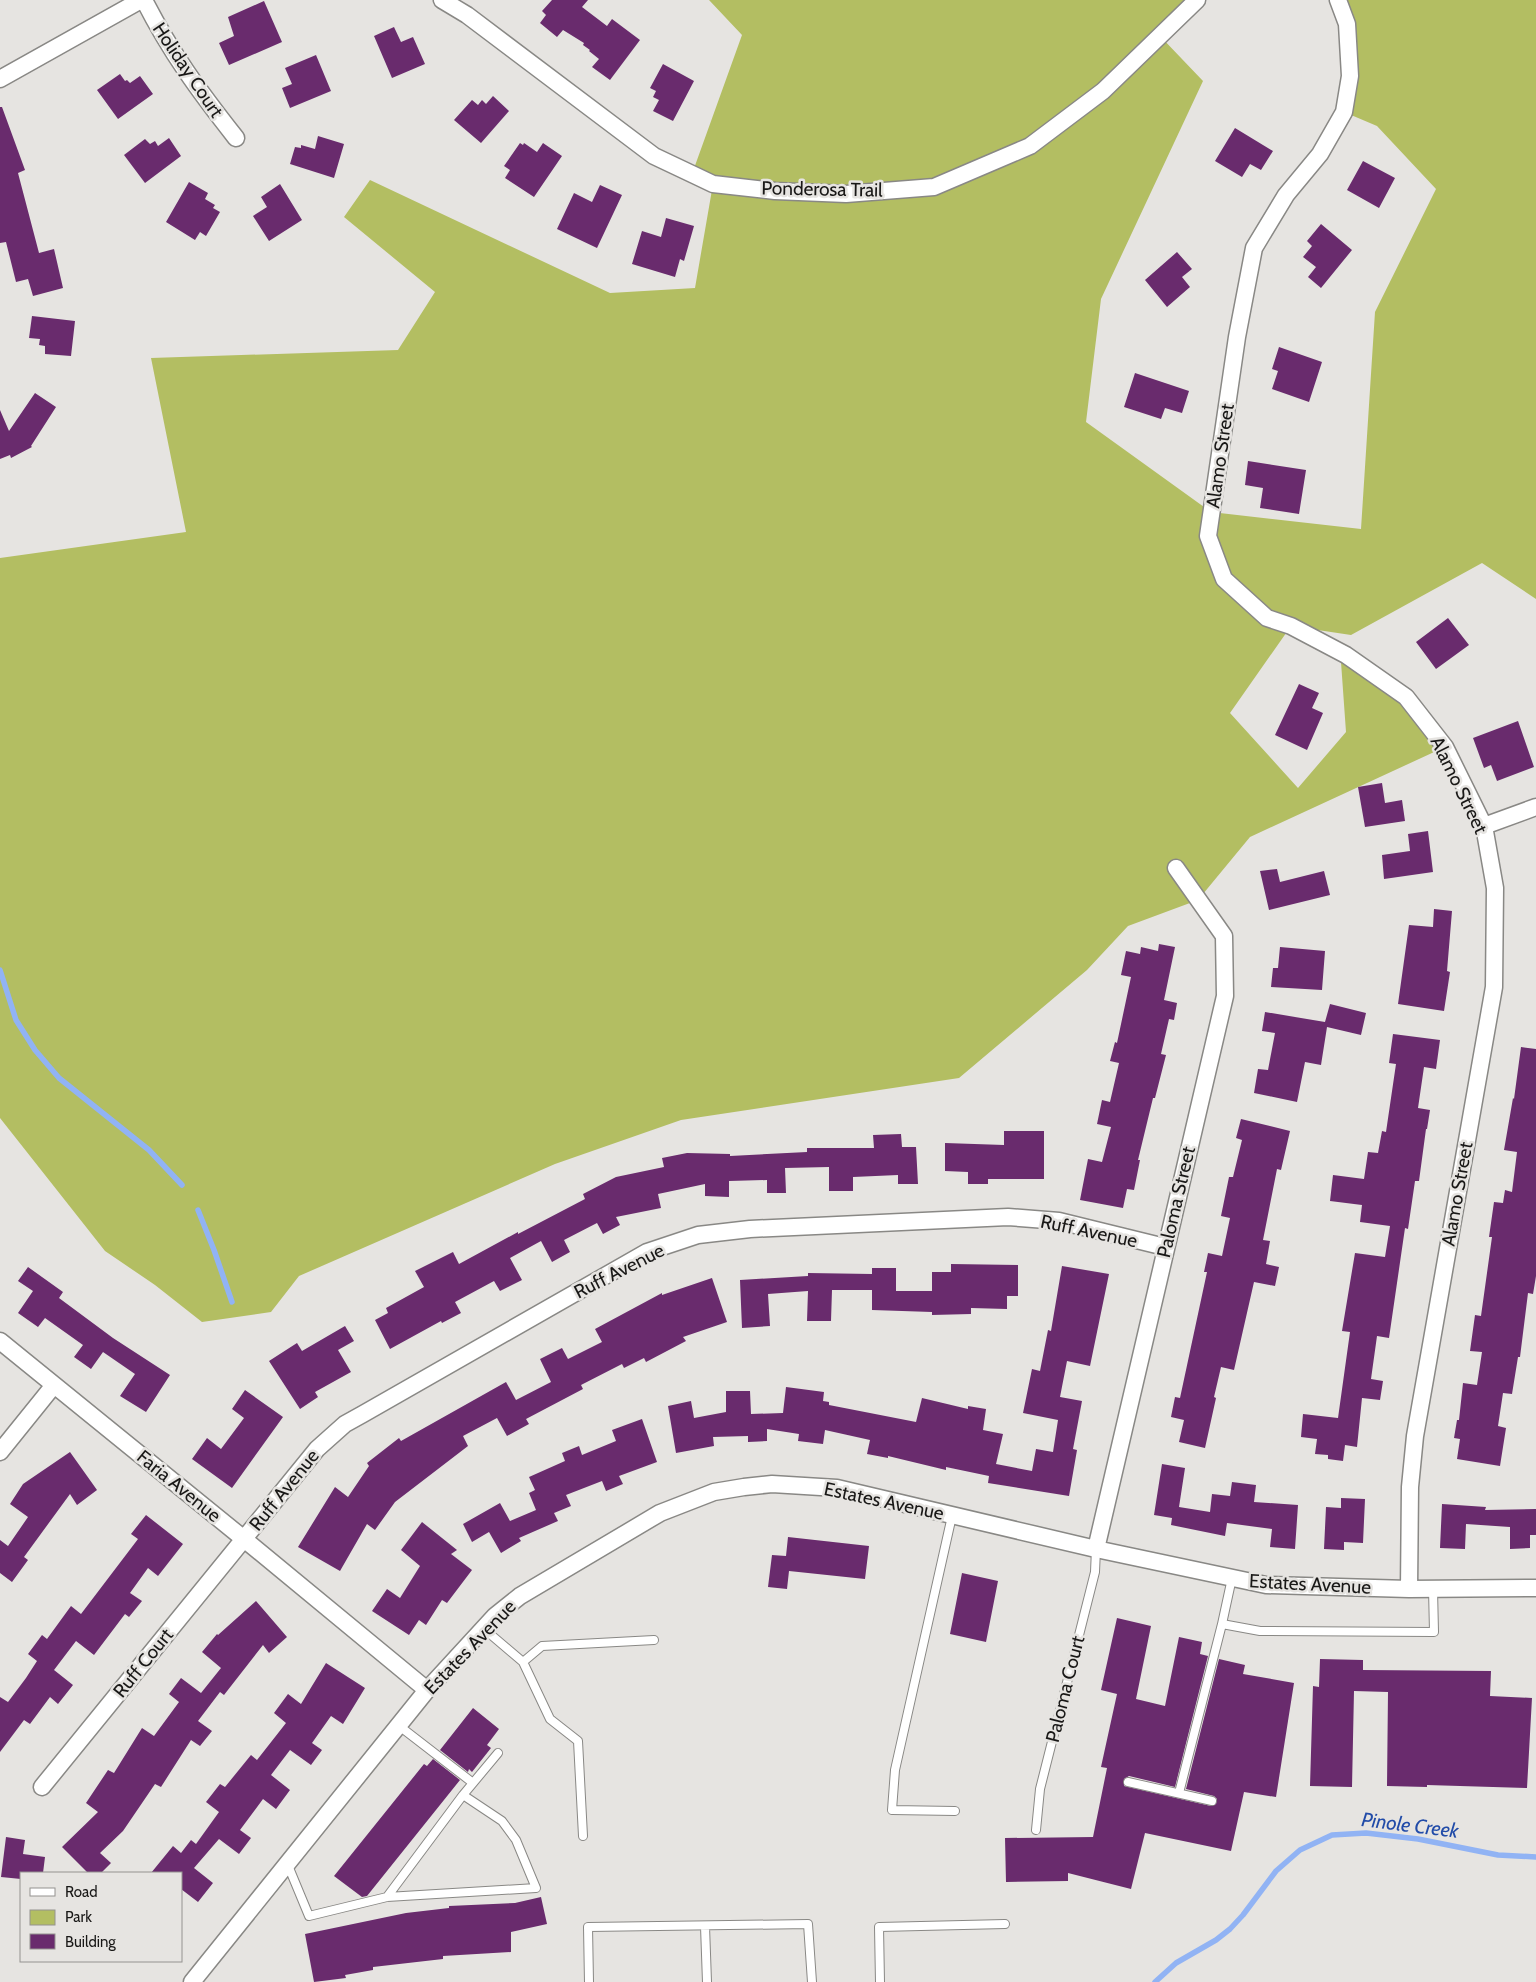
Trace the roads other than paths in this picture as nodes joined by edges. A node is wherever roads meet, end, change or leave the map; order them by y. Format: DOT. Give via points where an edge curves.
graph roads {
  1 [pos="143,0"];
  2 [pos="442,0"];
  3 [pos="1197,0"];
  4 [pos="1338,0"];
  5 [pos="0,79"];
  6 [pos="236,138"];
  7 [pos="1536,807"];
  8 [pos="1484,826"];
  9 [pos="1176,868"];
  10 [pos="1165,1247"];
  11 [pos="0,1341"];
  12 [pos="54,1385"];
  13 [pos="0,1452"];
  14 [pos="952,1516"];
  15 [pos="244,1539"];
  16 [pos="1096,1548"];
  17 [pos="1232,1578"];
  18 [pos="1536,1588"];
  19 [pos="1409,1589"];
  20 [pos="1433,1589"];
  21 [pos="1222,1624"];
  22 [pos="483,1628"];
  23 [pos="654,1640"];
  24 [pos="523,1662"];
  25 [pos="426,1690"];
  26 [pos="398,1725"];
  27 [pos="498,1753"];
  28 [pos="1128,1782"];
  29 [pos="473,1783"];
  30 [pos="42,1787"];
  31 [pos="1179,1793"];
  32 [pos="463,1796"];
  33 [pos="1212,1801"];
  34 [pos="955,1811"];
  35 [pos="1036,1830"];
  36 [pos="583,1836"];
  37 [pos="288,1863"];
  38 [pos="387,1897"];
  39 [pos="1005,1924"];
  40 [pos="705,1926"];
  41 [pos="192,1982"];
  42 [pos="589,1982"];
  43 [pos="708,1982"];
  44 [pos="812,1982"];
  45 [pos="880,1982"];
  1 -- 5 [label="street"];
  1 -- 6 [label="street, Holiday Court" via="181,66"];
  2 -- 3 [label="street, Ponderosa Trail" via="468,15 654,156 713,184 846,194 934,187 1030,146 1103,91"];
  4 -- 8 [label="street, Alamo Street" via="1347,24 1350,76 1344,112 1320,154 1286,195 1254,248 1237,337 1208,536 1224,579 1267,618 1291,626 1346,655 1406,697 1445,748"];
  7 -- 8 [label="street"];
  8 -- 19 [label="street, Alamo Street" via="1495,888 1494,987 1415,1436 1410,1487"];
  9 -- 10 [label="street, Paloma Street" via="1224,936 1225,996"];
  10 -- 15 [label="street, Ruff Avenue" via="1059,1221 1008,1217 750,1229 698,1235 647,1252 346,1424 317,1449"];
  10 -- 16 [label="street, Paloma Street"];
  11 -- 12 [label="street, Faria Avenue"];
  12 -- 13 [label="street"];
  12 -- 15 [label="street, Faria Avenue"];
  14 -- 16 [label="street, Estates Avenue"];
  14 -- 22 [label="street, Estates Avenue" via="837,1488 772,1484 714,1492 660,1513 520,1596"];
  14 -- 34 [label="lane" via="895,1770 892,1810"];
  15 -- 25 [label="street, Faria Avenue"];
  15 -- 30 [label="street, Ruff Court"];
  16 -- 17 [label="street, Estates Avenue"];
  16 -- 35 [label="lane, Paloma Court" via="1095,1572 1040,1789"];
  17 -- 19 [label="street, Estates Avenue" via="1266,1585"];
  17 -- 21 [label="lane"];
  18 -- 20 [label="street, Estates Avenue"];
  19 -- 20 [label="street, Estates Avenue"];
  20 -- 21 [label="lane" via="1434,1632 1260,1631"];
  21 -- 31 [label="lane"];
  22 -- 24 [label="lane"];
  22 -- 25 [label="street, Estates Avenue"];
  23 -- 24 [label="lane" via="542,1646"];
  24 -- 36 [label="lane" via="550,1719 578,1741"];
  25 -- 26 [label="street, Estates Avenue"];
  26 -- 29 [label="lane"];
  26 -- 37 [label="street, Estates Avenue"];
  27 -- 29 [label="lane"];
  28 -- 31 [label="lane"];
  29 -- 32 [label="lane"];
  31 -- 33 [label="lane"];
  32 -- 38 [label="lane"];
  32 -- 38 [label="lane" via="502,1821 516,1840 536,1888"];
  37 -- 38 [label="lane" via="309,1916"];
  37 -- 41 [label="street, Estates Avenue"];
  39 -- 45 [label="lane" via="879,1927"];
  40 -- 42 [label="lane" via="588,1927"];
  40 -- 43 [label="lane"];
  40 -- 44 [label="lane" via="808,1924"];
}
